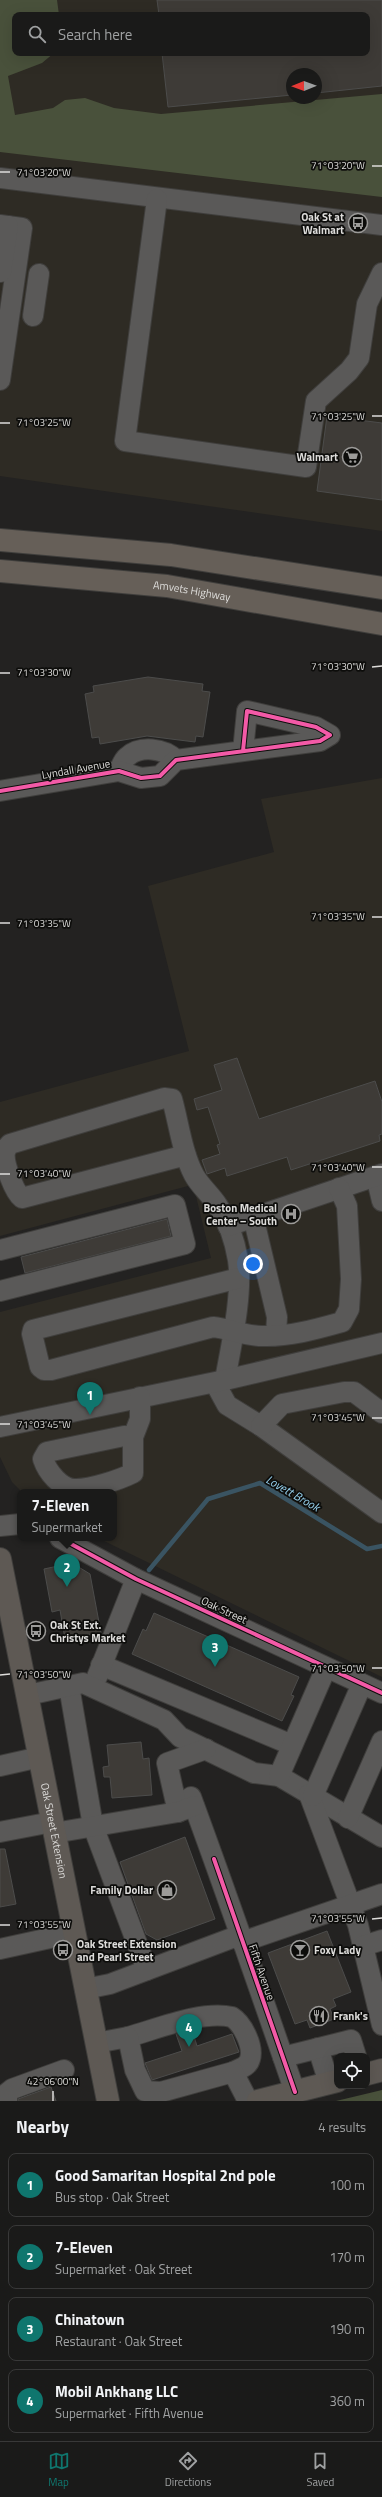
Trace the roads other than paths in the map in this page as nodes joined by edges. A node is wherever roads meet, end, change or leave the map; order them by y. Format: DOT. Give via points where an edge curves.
graph roads {
  1 [pos="0,178"];
  2 [pos="157,199"];
  3 [pos="382,225"];
  4 [pos="10,226"];
  5 [pos="2,272"];
  6 [pos="382,273"];
  7 [pos="39,274"];
  8 [pos="33,316"];
  9 [pos="0,380"];
  10 [pos="0,540"];
  11 [pos="0,571"];
  12 [pos="382,588"];
  13 [pos="382,624"];
  14 [pos="243,751"];
  15 [pos="176,760"];
  16 [pos="119,771"];
  17 [pos="0,791"];
  18 [pos="186,1155"];
  19 [pos="379,1175"];
  20 [pos="339,1188"];
  21 [pos="382,1201"];
  22 [pos="253,1216"];
  23 [pos="228,1226"];
  24 [pos="0,1250"];
  25 [pos="239,1278"];
  26 [pos="0,1292"];
  27 [pos="232,1329"];
  28 [pos="276,1335"];
  29 [pos="382,1344"];
  30 [pos="220,1382"];
  31 [pos="140,1398"];
  32 [pos="382,1413"];
  33 [pos="261,1426"];
  34 [pos="0,1427"];
  35 [pos="133,1437"];
  36 [pos="382,1513"];
  37 [pos="17,1524"];
  38 [pos="0,1526"];
  39 [pos="66,1541"];
  40 [pos="0,1560"];
  41 [pos="136,1579"];
  42 [pos="3,1593"];
  43 [pos="101,1666"];
  44 [pos="326,1668"];
  45 [pos="362,1684"];
  46 [pos="70,1686"];
  47 [pos="92,1688"];
  48 [pos="382,1693"];
  49 [pos="28,1695"];
  50 [pos="382,1741"];
  51 [pos="292,1745"];
  52 [pos="206,1749"];
  53 [pos="40,1757"];
  54 [pos="0,1766"];
  55 [pos="279,1776"];
  56 [pos="311,1795"];
  57 [pos="188,1805"];
  58 [pos="348,1818"];
  59 [pos="93,1826"];
  60 [pos="53,1827"];
  61 [pos="0,1832"];
  62 [pos="382,1837"];
  63 [pos="382,1894"];
  64 [pos="351,1905"];
  65 [pos="73,1933"];
  66 [pos="241,1939"];
  67 [pos="382,1940"];
  68 [pos="363,1946"];
  69 [pos="0,1949"];
  70 [pos="147,1970"];
  71 [pos="85,1989"];
  72 [pos="378,1991"];
  73 [pos="382,2025"];
  74 [pos="128,2038"];
  75 [pos="96,2044"];
  76 [pos="318,2048"];
  77 [pos="355,2053"];
  78 [pos="283,2057"];
  79 [pos="64,2070"];
  80 [pos="382,2070"];
  81 [pos="233,2072"];
  82 [pos="370,2073"];
  83 [pos="333,2082"];
  84 [pos="295,2092"];
  85 [pos="7,2101"];
  86 [pos="108,2101"];
  87 [pos="248,2101"];
  88 [pos="258,2101"];
  1 -- 2 [label="street"];
  2 -- 3 [label="street"];
  2 -- 6 [label="street" via="125,441 306,467 316,400 359,358 367,304"];
  4 -- 5 [label="street"];
  4 -- 9 [label="street"];
  7 -- 8 [label="street"];
  10 -- 12 [label="highway" via="171,555"];
  11 -- 13 [label="highway, Amvets Highway" via="167,586"];
  14 -- 15 [label="street"];
  15 -- 16 [label="street, Lyndall Avenue" via="160,776 132,777"];
  15 -- 16 [label="street, Lyndall Avenue" via="170,754 156,749 137,752 126,757"];
  16 -- 17 [label="street, Lyndall Avenue"];
  18 -- 18 [label="street" via="172,1099 164,1098 10,1144 5,1151 16,1193 22,1198"];
  18 -- 23 [label="street" via="195,1176 218,1206"];
  19 -- 20 [label="street"];
  19 -- 21 [label="street"];
  20 -- 22 [label="street"];
  20 -- 28 [label="street" via="347,1206 351,1279 349,1309 342,1322"];
  22 -- 23 [label="street"];
  22 -- 28 [label="street" via="277,1317"];
  23 -- 25 [label="street" via="238,1260"];
  24 -- 26 [label="street" via="175,1205 185,1244"];
  25 -- 27 [label="street"];
  25 -- 27 [label="street" via="39,1328 33,1330 32,1334 40,1367 44,1370 213,1327"];
  27 -- 28 [label="street" via="261,1336"];
  27 -- 30 [label="street"];
  29 -- 30 [label="street"];
  30 -- 31 [label="street"];
  30 -- 33 [label="street" via="227,1405"];
  31 -- 34 [label="street"];
  31 -- 35 [label="street" via="140,1419"];
  32 -- 33 [label="street" via="354,1392 344,1392 282,1404"];
  33 -- 36 [label="street"];
  37 -- 38 [label="street"];
  39 -- 41 [label="street, Oak Street"];
  40 -- 42 [label="main road, Oak Street Extension"];
  41 -- 43 [label="street"];
  41 -- 44 [label="street, Oak Street"];
  42 -- 49 [label="main road, Oak Street Extension"];
  43 -- 47 [label="street"];
  43 -- 51 [label="street"];
  44 -- 45 [label="street, Oak Street"];
  44 -- 51 [label="street"];
  45 -- 48 [label="street, Oak Street"];
  45 -- 56 [label="street"];
  46 -- 47 [label="street" via="83,1683"];
  46 -- 49 [label="street"];
  46 -- 59 [label="street"];
  47 -- 52 [label="street" via="164,1720 180,1737"];
  49 -- 53 [label="main road, Oak Street Extension"];
  50 -- 58 [label="street"];
  51 -- 55 [label="street"];
  52 -- 55 [label="street" via="254,1773"];
  52 -- 57 [label="street, Fifth Avenue" via="167,1763"];
  53 -- 54 [label="street"];
  53 -- 60 [label="main road, Oak Street Extension"];
  55 -- 56 [label="street"];
  56 -- 58 [label="street"];
  56 -- 64 [label="street"];
  57 -- 59 [label="street"];
  57 -- 66 [label="street, Fifth Avenue" via="214,1859"];
  58 -- 62 [label="street"];
  59 -- 60 [label="street"];
  59 -- 70 [label="street"];
  60 -- 61 [label="street"];
  60 -- 65 [label="main road, Oak Street Extension"];
  63 -- 64 [label="street"];
  64 -- 66 [label="street"];
  64 -- 68 [label="street"];
  65 -- 69 [label="street"];
  65 -- 71 [label="main road, Oak Street Extension"];
  66 -- 70 [label="street"];
  66 -- 78 [label="street, Fifth Avenue"];
  67 -- 68 [label="street"];
  68 -- 72 [label="street"];
  70 -- 71 [label="street" via="110,1984"];
  71 -- 75 [label="main road, Oak Street Extension"];
  72 -- 73 [label="street"];
  74 -- 75 [label="street"];
  74 -- 81 [label="street" via="136,2070 145,2091 161,2092"];
  74 -- 81 [label="street" via="179,2022 214,2015 232,2017 242,2027 250,2052 250,2060 244,2068"];
  75 -- 86 [label="main road, Oak Street Extension"];
  76 -- 77 [label="street" via="351,2040"];
  76 -- 78 [label="street"];
  76 -- 83 [label="street"];
  78 -- 84 [label="street, Fifth Avenue"];
  79 -- 85 [label="street" via="12,2088 7,2093"];
  80 -- 82 [label="main road"];
  81 -- 87 [label="street"];
  83 -- 84 [label="main road"];
  84 -- 88 [label="main road"];
}
